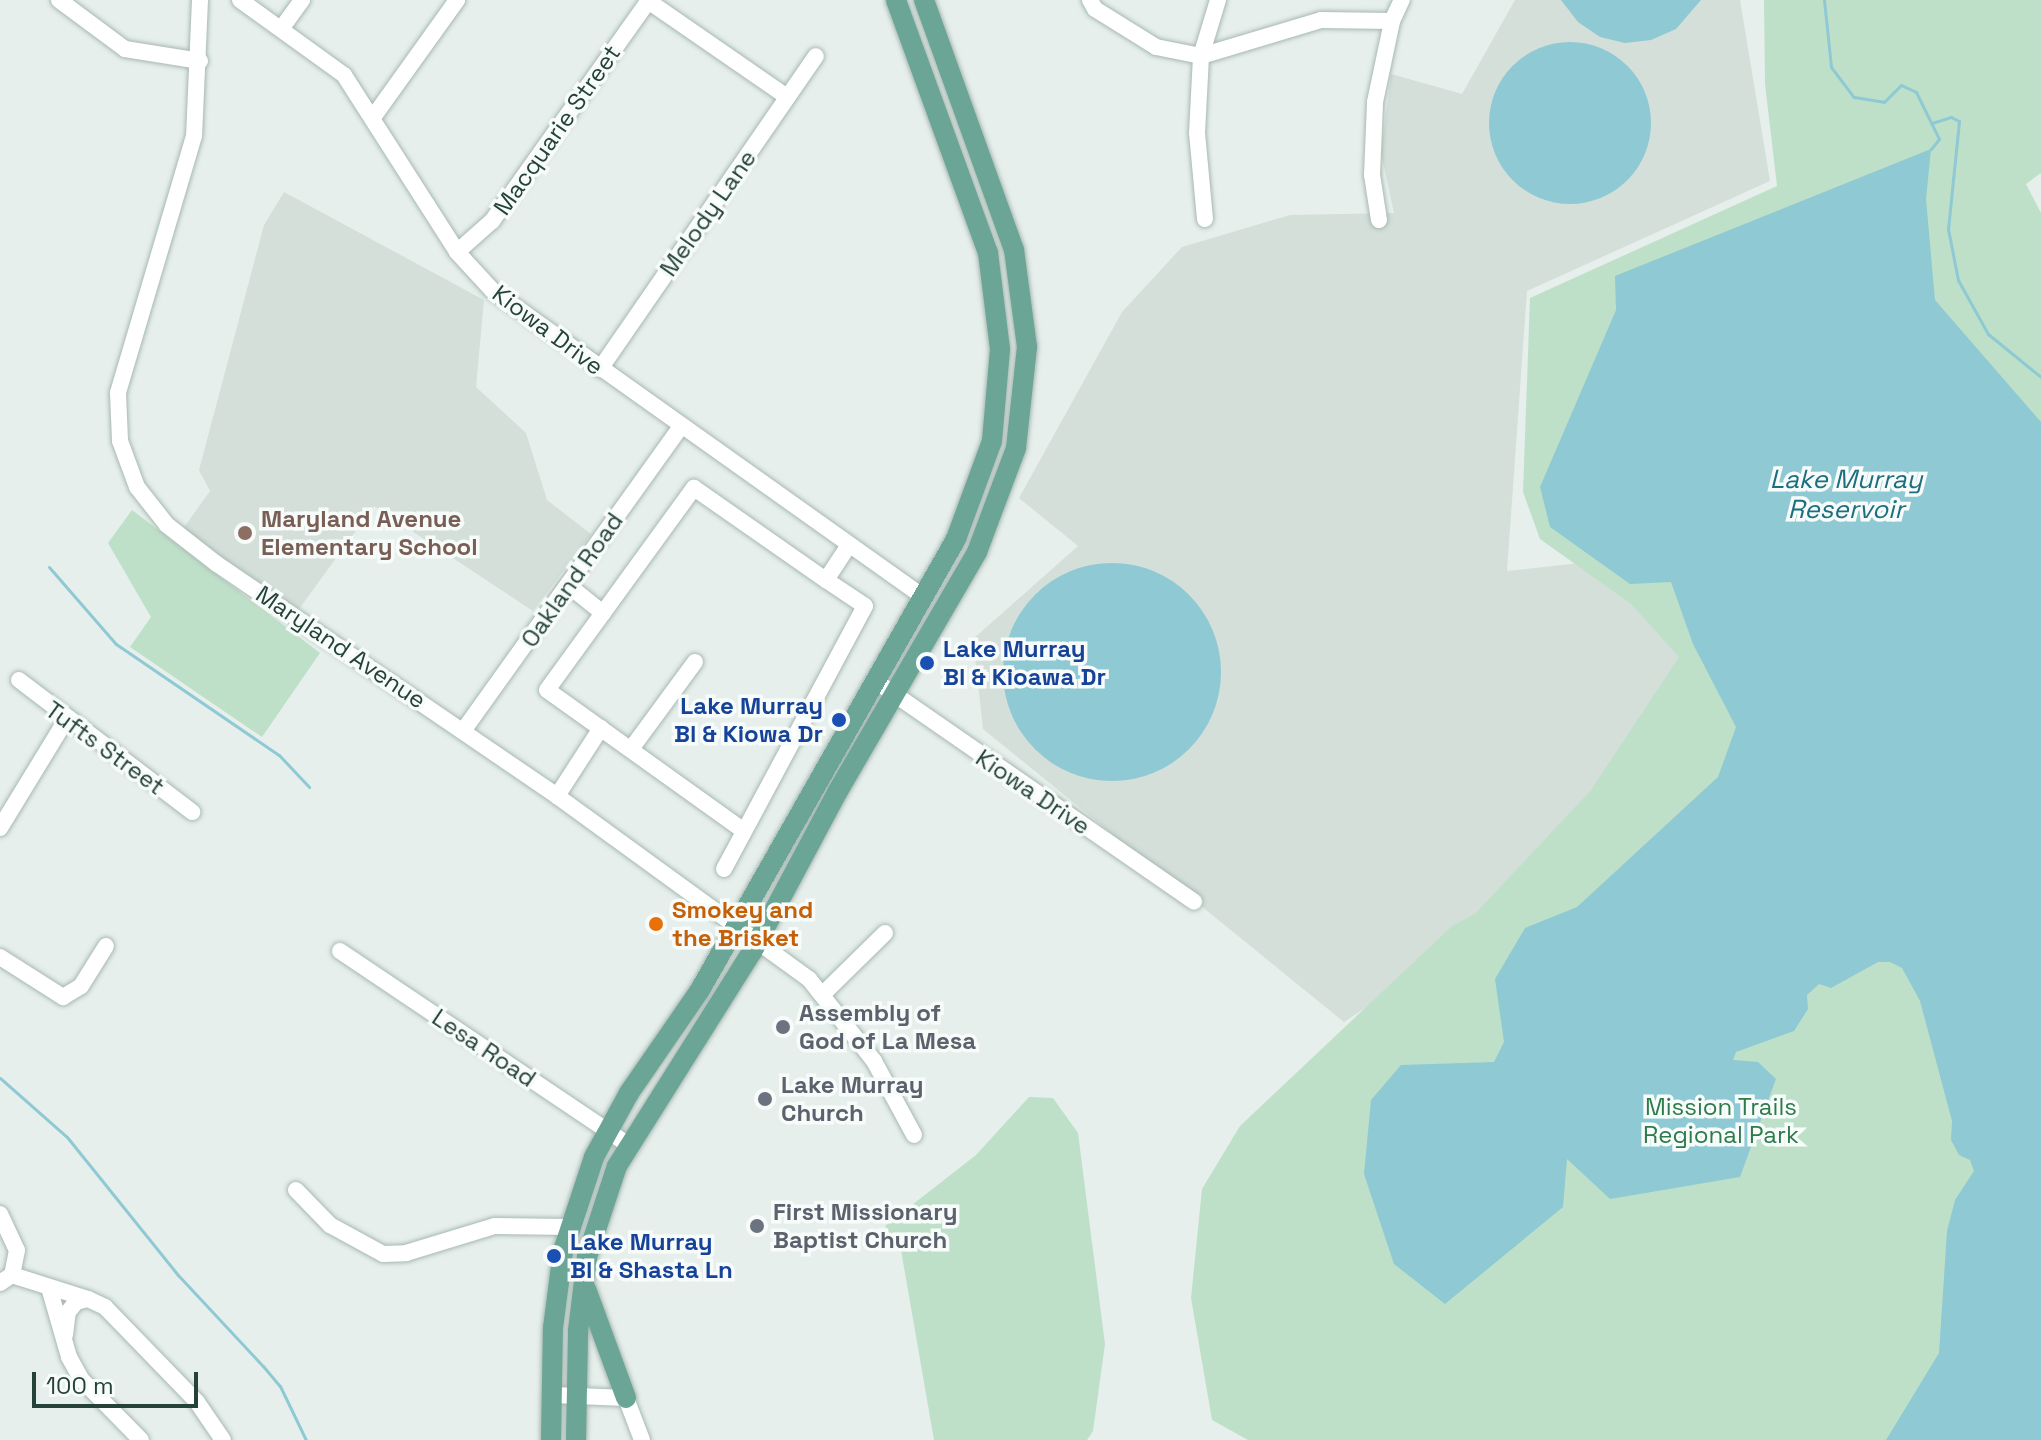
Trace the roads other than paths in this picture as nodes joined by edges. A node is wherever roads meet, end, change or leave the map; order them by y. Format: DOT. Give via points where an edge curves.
graph roads {
  1 [pos="59,0"];
  2 [pos="200,0"];
  3 [pos="240,0"];
  4 [pos="302,0"];
  5 [pos="457,0"];
  6 [pos="896,0"];
  7 [pos="924,0"];
  8 [pos="1090,0"];
  9 [pos="1218,0"];
  10 [pos="1402,0"];
  11 [pos="648,1"];
  12 [pos="1392,21"];
  13 [pos="281,29"];
  14 [pos="816,56"];
  15 [pos="1201,56"];
  16 [pos="200,61"];
  17 [pos="787,97"];
  18 [pos="374,116"];
  19 [pos="1205,219"];
  20 [pos="1379,220"];
  21 [pos="457,252"];
  22 [pos="600,369"];
  23 [pos="680,428"];
  24 [pos="849,545"];
  25 [pos="826,580"];
  26 [pos="568,585"];
  27 [pos="922,596"];
  28 [pos="603,613"];
  29 [pos="695,662"];
  30 [pos="19,680"];
  31 [pos="873,680"];
  32 [pos="894,693"];
  33 [pos="66,720"];
  34 [pos="601,728"];
  35 [pos="463,731"];
  36 [pos="631,749"];
  37 [pos="557,796"];
  38 [pos="192,812"];
  39 [pos="0,828"];
  40 [pos="744,831"];
  41 [pos="724,869"];
  42 [pos="1194,902"];
  43 [pos="738,925"];
  44 [pos="885,933"];
  45 [pos="758,941"];
  46 [pos="106,946"];
  47 [pos="340,951"];
  48 [pos="0,957"];
  49 [pos="823,994"];
  50 [pos="608,1132"];
  51 [pos="914,1135"];
  52 [pos="629,1145"];
  53 [pos="296,1190"];
  54 [pos="0,1214"];
  55 [pos="570,1227"];
  56 [pos="6,1279"];
  57 [pos="584,1283"];
  58 [pos="50,1291"];
  59 [pos="88,1299"];
  60 [pos="65,1335"];
  61 [pos="553,1395"];
  62 [pos="578,1395"];
  63 [pos="626,1398"];
  64 [pos="141,1440"];
  65 [pos="223,1440"];
  66 [pos="551,1440"];
  67 [pos="576,1440"];
  68 [pos="642,1440"];
  1 -- 16 [label="street" via="125,49"];
  2 -- 16 [label="street, Maryland Avenue"];
  3 -- 13 [label="street, Kiowa Drive"];
  4 -- 13 [label="street"];
  5 -- 18 [label="street"];
  6 -- 27 [label="main road" via="974,205 988,253 1000,349 999,394 980,479 956,539"];
  7 -- 32 [label="main road" via="1014,250 1026,362 1016,448 994,516"];
  8 -- 15 [label="street" via="1095,9 1156,47"];
  9 -- 15 [label="street"];
  10 -- 12 [label="street"];
  11 -- 17 [label="street"];
  11 -- 21 [label="street, Macquarie Street" via="492,221"];
  12 -- 15 [label="street" via="1321,20"];
  12 -- 20 [label="street" via="1375,102 1372,175"];
  13 -- 18 [label="street, Kiowa Drive" via="344,75"];
  14 -- 17 [label="street, Melody Lane"];
  15 -- 19 [label="street" via="1197,133"];
  16 -- 35 [label="street, Maryland Avenue" via="194,136 182,190 119,385 118,425 130,473 155,513 217,564"];
  17 -- 22 [label="street, Melody Lane"];
  18 -- 21 [label="street, Kiowa Drive"];
  21 -- 22 [label="street, Kiowa Drive" via="520,313"];
  22 -- 23 [label="street, Kiowa Drive"];
  23 -- 24 [label="street, Kiowa Drive"];
  23 -- 26 [label="street, Oakland Road"];
  24 -- 25 [label="street"];
  24 -- 27 [label="street, Kiowa Drive"];
  25 -- 28 [label="street" via="694,488"];
  25 -- 40 [label="street" via="865,606"];
  26 -- 28 [label="street"];
  26 -- 35 [label="street, Oakland Road"];
  27 -- 31 [label="main road"];
  28 -- 34 [label="street" via="547,690"];
  29 -- 36 [label="street"];
  30 -- 33 [label="street, Tufts Street"];
  31 -- 32 [label="street, Kiowa Drive"];
  31 -- 43 [label="main road"];
  32 -- 42 [label="street, Kiowa Drive"];
  32 -- 45 [label="main road"];
  33 -- 38 [label="street, Tufts Street"];
  33 -- 39 [label="street"];
  34 -- 36 [label="street"];
  34 -- 37 [label="street"];
  35 -- 37 [label="street, Maryland Avenue"];
  36 -- 40 [label="street"];
  37 -- 43 [label="street, Maryland Avenue"];
  40 -- 41 [label="street"];
  43 -- 45 [label="street, Maryland Avenue"];
  43 -- 50 [label="main road"];
  44 -- 49 [label="street"];
  45 -- 49 [label="street, Maryland Avenue"];
  45 -- 52 [label="main road"];
  46 -- 48 [label="street" via="81,986 63,997"];
  47 -- 50 [label="street, Lesa Road"];
  49 -- 51 [label="street, Maryland Avenue" via="874,1061"];
  50 -- 52 [label="street, Lesa Road"];
  50 -- 55 [label="main road"];
  52 -- 57 [label="main road" via="601,1210"];
  53 -- 55 [label="street" via="330,1225 383,1254 406,1253 495,1226"];
  54 -- 56 [label="street" via="17,1250"];
  55 -- 61 [label="main road" via="553,1328"];
  56 -- 58 [label="street"];
  57 -- 62 [label="main road"];
  57 -- 63 [label="main road"];
  58 -- 59 [label="street"];
  58 -- 60 [label="street"];
  59 -- 60 [label="street" via="70,1308"];
  59 -- 65 [label="street" via="121,1319 197,1402"];
  60 -- 64 [label="street" via="69,1357 82,1380"];
  61 -- 62 [label="street"];
  61 -- 66 [label="main road"];
  62 -- 63 [label="street"];
  62 -- 67 [label="main road"];
  63 -- 68 [label="street"];
}
